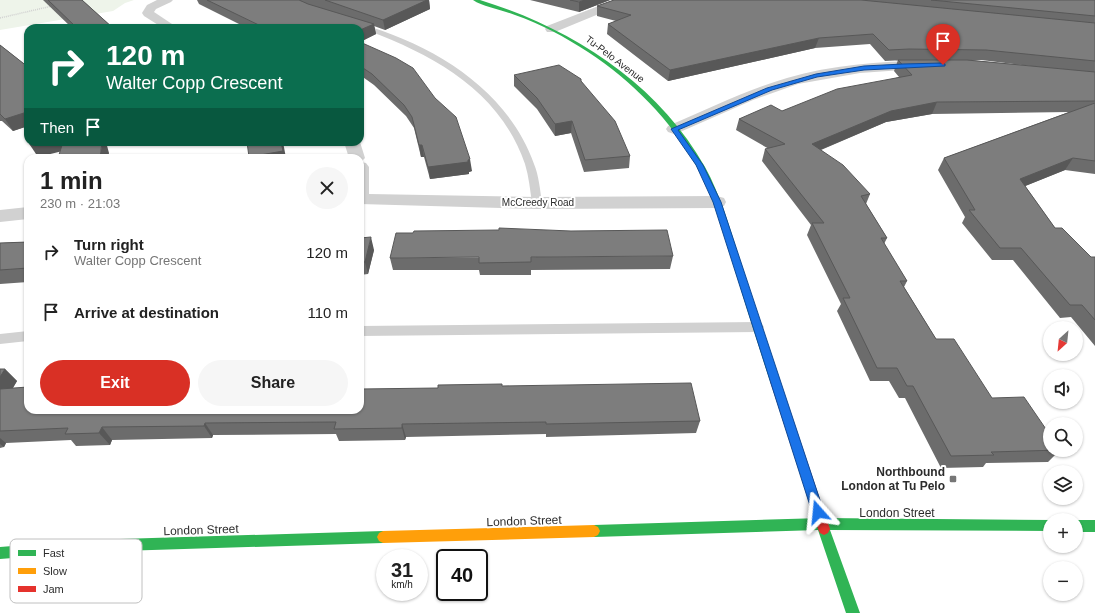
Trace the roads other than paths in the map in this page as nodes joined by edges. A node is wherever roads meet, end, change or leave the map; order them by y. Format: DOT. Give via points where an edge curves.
graph roads {
  1 [pos="167,0"];
  2 [pos="474,0"];
  3 [pos="624,0"];
  4 [pos="349,23"];
  5 [pos="166,24"];
  6 [pos="352,24"];
  7 [pos="364,27"];
  8 [pos="551,29"];
  9 [pos="943,65"];
  10 [pos="674,129"];
  11 [pos="364,199"];
  12 [pos="717,202"];
  13 [pos="536,203"];
  14 [pos="24,213"];
  15 [pos="0,216"];
  16 [pos="758,328"];
  17 [pos="364,331"];
  18 [pos="24,336"];
  19 [pos="0,339"];
  20 [pos="822,524"];
  21 [pos="1043,526"];
  22 [pos="1083,526"];
  23 [pos="1095,526"];
  24 [pos="142,544"];
  25 [pos="10,552"];
  26 [pos="0,553"];
  27 [pos="853,613"];
  1 -- 5 [label="street" via="151,7 148,13"];
  2 -- 8 [label="street, Tu-Pelo Avenue"];
  3 -- 8 [label="street"];
  4 -- 6 [label="lane"];
  7 -- 13 [label="lane" via="417,47 449,65 478,87 501,112 518,137 531,168"];
  8 -- 10 [label="street, Tu-Pelo Avenue" via="587,50 628,81"];
  9 -- 10 [label="street" via="864,68 816,75 770,89"];
  10 -- 12 [label="street, Tu-Pelo Avenue" via="699,165"];
  11 -- 13 [label="street, McCreedy Road"];
  12 -- 13 [label="street, McCreedy Road"];
  12 -- 16 [label="street, Tu-Pelo Avenue"];
  14 -- 15 [label="street"];
  16 -- 17 [label="lane"];
  16 -- 20 [label="street, Tu-Pelo Avenue"];
  18 -- 19 [label="lane"];
  20 -- 21 [label="street, London Street"];
  20 -- 24 [label="street, London Street"];
  20 -- 27 [label="street, Tu-Pelo Avenue"];
  22 -- 23 [label="street"];
  25 -- 26 [label="street, London Street"];
}
